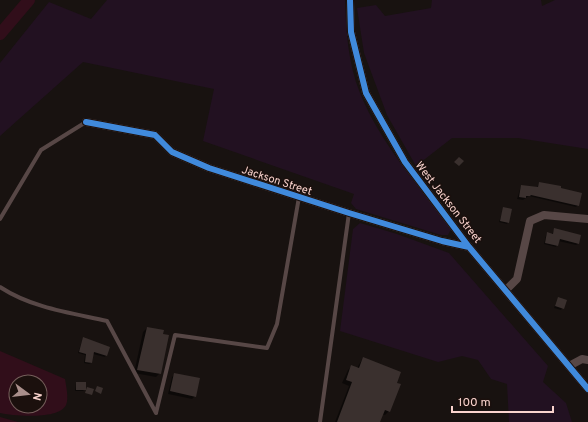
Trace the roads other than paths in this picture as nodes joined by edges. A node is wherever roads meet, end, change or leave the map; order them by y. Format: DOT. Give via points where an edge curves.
graph roads {
  1 [pos="350,0"];
  2 [pos="86,122"];
  3 [pos="299,197"];
  4 [pos="349,213"];
  5 [pos="0,219"];
  6 [pos="588,219"];
  7 [pos="470,246"];
  8 [pos="0,287"];
  9 [pos="506,290"];
  10 [pos="588,360"];
  11 [pos="569,366"];
  12 [pos="588,389"];
  13 [pos="320,422"];
  1 -- 7 [label="street, West Jackson Street" via="351,32 366,93 405,162"];
  2 -- 3 [label="street, Jackson Street" via="155,135 172,152 209,168"];
  2 -- 5 [label="lane" via="41,150"];
  3 -- 4 [label="street, Jackson Street"];
  3 -- 8 [label="lane" via="277,324 267,348 175,335 156,413 107,321 43,307"];
  4 -- 7 [label="street, Jackson Street" via="442,241"];
  4 -- 13 [label="lane"];
  6 -- 9 [label="street" via="544,215 530,221 517,279"];
  7 -- 9 [label="street, West Jackson Street"];
  9 -- 11 [label="street, West Jackson Street"];
  10 -- 11 [label="street" via="582,359"];
  11 -- 12 [label="street, West Jackson Street"];
}
